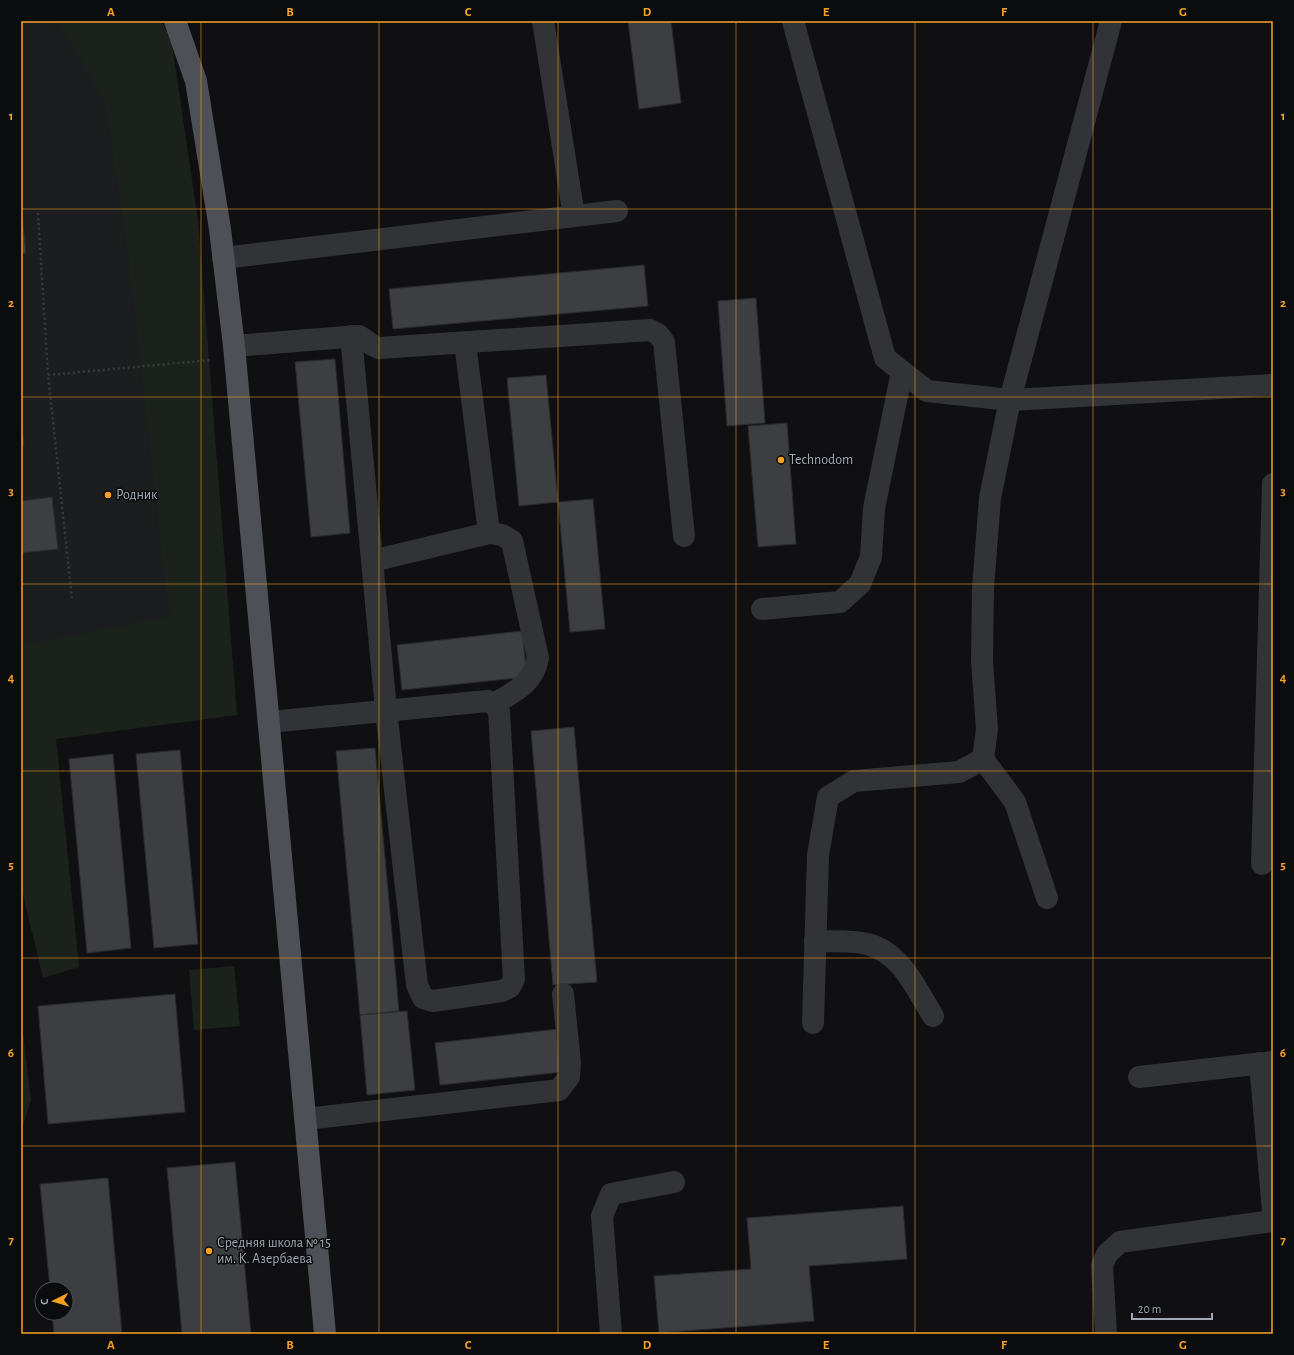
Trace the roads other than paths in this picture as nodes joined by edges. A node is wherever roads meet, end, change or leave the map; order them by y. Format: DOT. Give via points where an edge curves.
graph roads {
  1 [pos="175,21"];
  2 [pos="543,21"];
  3 [pos="793,21"];
  4 [pos="1111,21"];
  5 [pos="616,210"];
  6 [pos="574,216"];
  7 [pos="223,258"];
  8 [pos="351,336"];
  9 [pos="465,343"];
  10 [pos="234,352"];
  11 [pos="902,372"];
  12 [pos="1273,385"];
  13 [pos="1010,400"];
  14 [pos="1273,484"];
  15 [pos="489,533"];
  16 [pos="684,536"];
  17 [pos="372,561"];
  18 [pos="762,609"];
  19 [pos="494,704"];
  20 [pos="386,710"];
  21 [pos="269,722"];
  22 [pos="983,759"];
  23 [pos="1262,864"];
  24 [pos="1048,898"];
  25 [pos="814,941"];
  26 [pos="563,994"];
  27 [pos="933,1016"];
  28 [pos="813,1023"];
  29 [pos="1267,1062"];
  30 [pos="1139,1077"];
  31 [pos="306,1119"];
  32 [pos="674,1182"];
  33 [pos="1273,1211"];
  34 [pos="1273,1221"];
  35 [pos="325,1334"];
  36 [pos="611,1334"];
  37 [pos="1106,1334"];
  1 -- 7 [label="main road" via="196,80"];
  2 -- 6 [label="street"];
  3 -- 11 [label="street" via="884,358"];
  4 -- 13 [label="street"];
  5 -- 6 [label="street"];
  6 -- 7 [label="street"];
  7 -- 10 [label="main road"];
  8 -- 9 [label="street" via="366,339 372,346 379,348"];
  8 -- 10 [label="street"];
  8 -- 17 [label="street"];
  9 -- 15 [label="street"];
  9 -- 16 [label="street" via="650,330 658,334 664,342"];
  10 -- 21 [label="main road"];
  11 -- 13 [label="street" via="927,391"];
  11 -- 18 [label="street" via="874,508 871,557 860,584 840,602"];
  12 -- 13 [label="street"];
  13 -- 22 [label="street" via="990,498 984,566 982,661 986,729"];
  14 -- 23 [label="street"];
  15 -- 17 [label="street"];
  15 -- 19 [label="street" via="502,535 512,541 538,658 531,678 522,687"];
  17 -- 20 [label="street"];
  19 -- 20 [label="street" via="488,701"];
  19 -- 20 [label="street" via="499,712 514,979 510,987 502,990 433,1001 423,998 417,985"];
  20 -- 21 [label="street"];
  21 -- 31 [label="main road"];
  22 -- 24 [label="street" via="1015,802"];
  22 -- 25 [label="street" via="959,772 854,781 828,798 818,855"];
  25 -- 27 [label="street" via="867,944 884,951 901,964"];
  25 -- 28 [label="street"];
  26 -- 31 [label="street" via="570,1063 569,1077 559,1090"];
  29 -- 30 [label="street"];
  29 -- 33 [label="street"];
  31 -- 35 [label="main road"];
  32 -- 36 [label="street" via="611,1194 602,1216"];
  34 -- 37 [label="street" via="1120,1242 1107,1254 1102,1265"];
}
